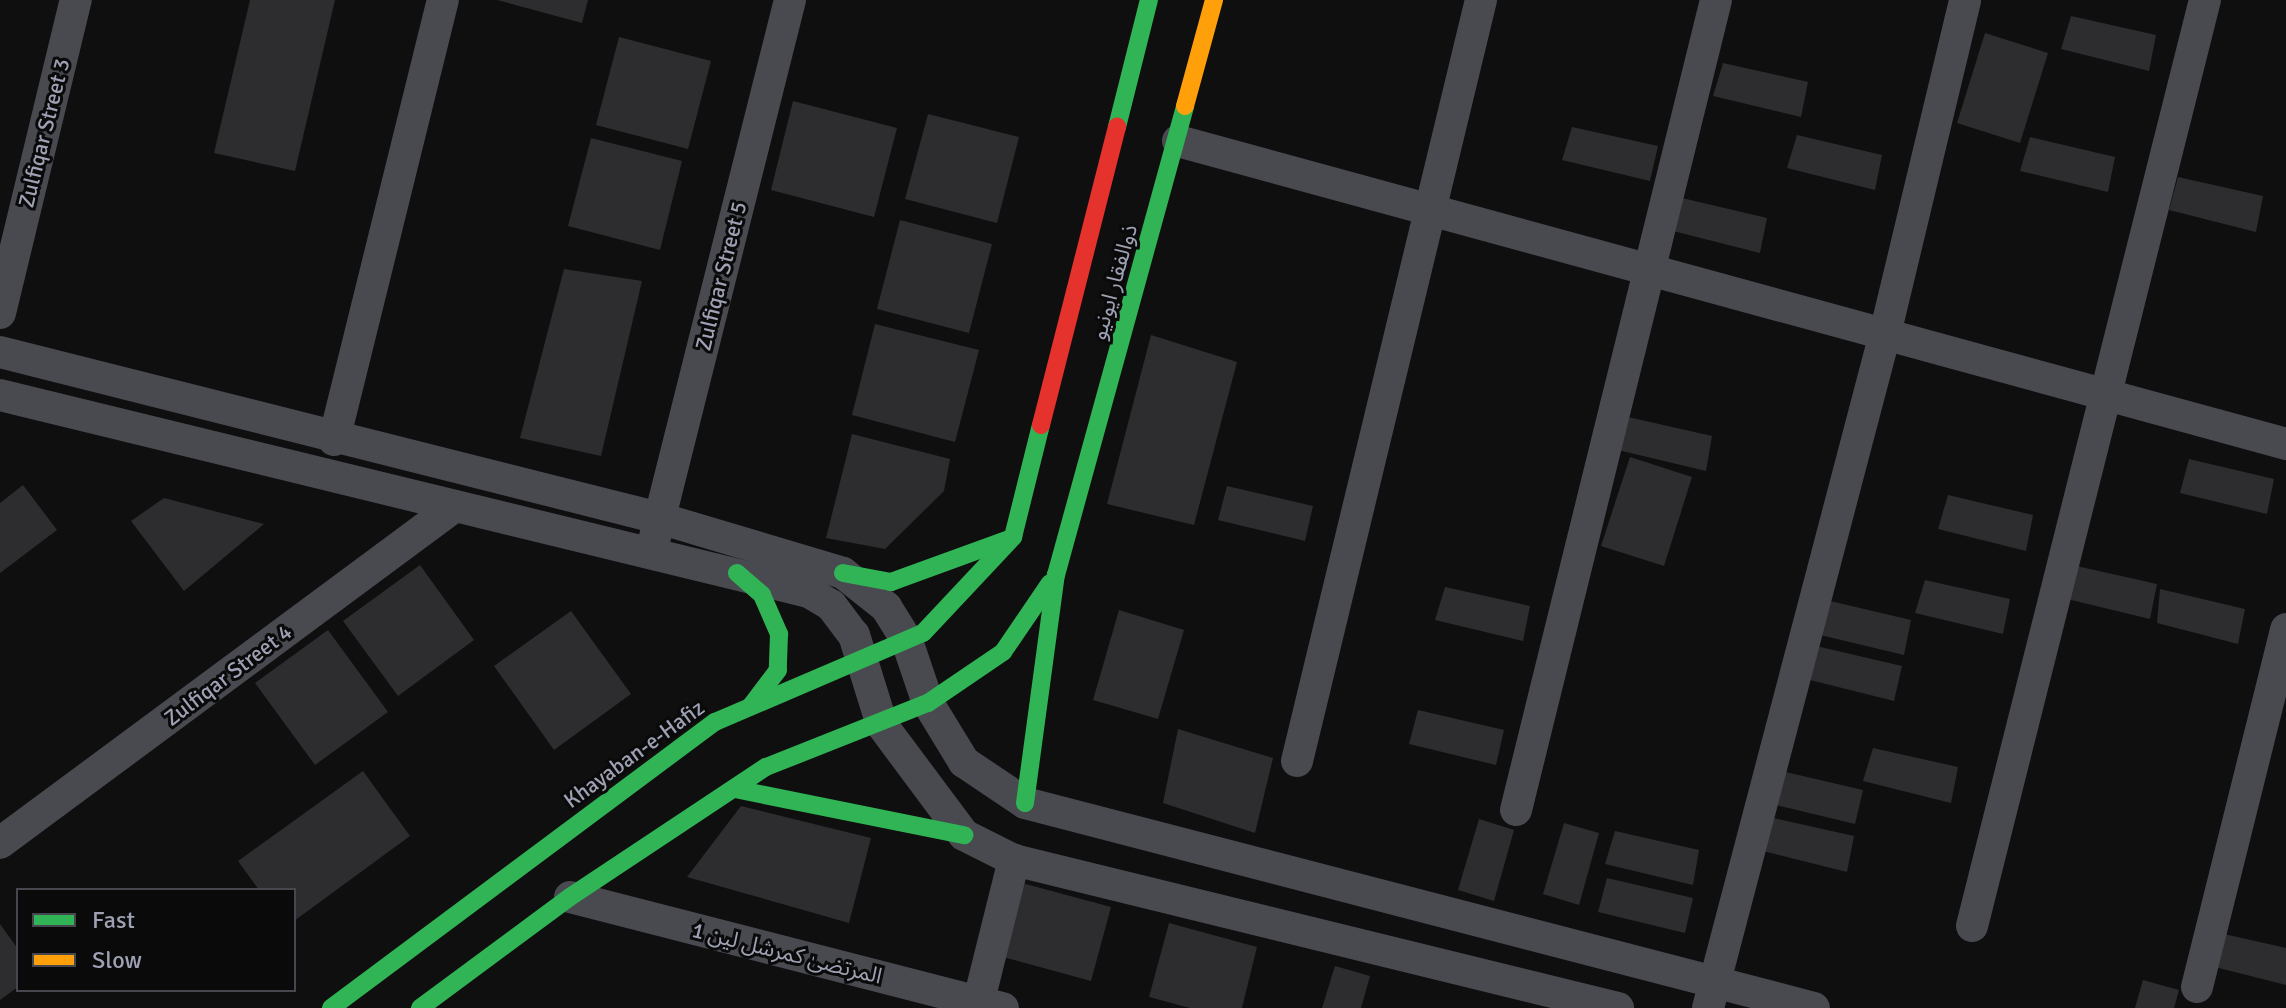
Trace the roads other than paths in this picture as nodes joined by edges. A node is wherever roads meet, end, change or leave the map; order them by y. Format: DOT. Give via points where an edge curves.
graph roads {
  1 [pos="76,0"];
  2 [pos="443,0"];
  3 [pos="790,0"];
  4 [pos="1149,0"];
  5 [pos="1214,0"];
  6 [pos="1481,0"];
  7 [pos="1716,0"];
  8 [pos="1965,0"];
  9 [pos="2205,0"];
  10 [pos="1178,141"];
  11 [pos="1431,210"];
  12 [pos="1649,270"];
  13 [pos="0,313"];
  14 [pos="1885,334"];
  15 [pos="0,352"];
  16 [pos="0,395"];
  17 [pos="2106,395"];
  18 [pos="334,440"];
  19 [pos="2286,444"];
  20 [pos="455,506"];
  21 [pos="659,518"];
  22 [pos="1013,537"];
  23 [pos="652,552"];
  24 [pos="739,558"];
  25 [pos="843,573"];
  26 [pos="1056,575"];
  27 [pos="2286,629"];
  28 [pos="907,641"];
  29 [pos="862,661"];
  30 [pos="928,703"];
  31 [pos="750,707"];
  32 [pos="882,725"];
  33 [pos="1297,761"];
  34 [pos="735,789"];
  35 [pos="1025,803"];
  36 [pos="1516,810"];
  37 [pos="964,835"];
  38 [pos="0,843"];
  39 [pos="1014,860"];
  40 [pos="570,897"];
  41 [pos="1972,926"];
  42 [pos="2197,987"];
  43 [pos="1711,996"];
  44 [pos="1744,1000"];
  45 [pos="987,1006"];
  46 [pos="331,1008"];
  47 [pos="420,1008"];
  48 [pos="1618,1008"];
  49 [pos="1814,1008"];
  1 -- 13 [label="street, Zulfiqar Street 3"];
  2 -- 18 [label="street"];
  3 -- 21 [label="street, Zulfiqar Street 5"];
  4 -- 22 [label="street, ذوالفقار ایونیو"];
  5 -- 10 [label="street, ذوالفقار ایونیو"];
  6 -- 11 [label="street"];
  7 -- 12 [label="street"];
  8 -- 14 [label="street"];
  9 -- 17 [label="street"];
  10 -- 11 [label="street"];
  10 -- 26 [label="street, ذوالفقار ایونیو"];
  11 -- 12 [label="street"];
  11 -- 33 [label="street"];
  12 -- 14 [label="street"];
  12 -- 36 [label="street"];
  14 -- 17 [label="street"];
  14 -- 43 [label="street"];
  15 -- 18 [label="street"];
  16 -- 20 [label="street"];
  17 -- 19 [label="street"];
  17 -- 41 [label="street"];
  18 -- 21 [label="street"];
  20 -- 23 [label="street"];
  20 -- 38 [label="street, Zulfiqar Street 4"];
  21 -- 23 [label="street, Zulfiqar Street 5"];
  21 -- 24 [label="street"];
  22 -- 25 [label="street" via="891,582"];
  22 -- 28 [label="street, Khayaban-e-Hafiz" via="944,613"];
  23 -- 24 [label="street"];
  24 -- 25 [label="street"];
  24 -- 29 [label="street" via="831,605 854,635"];
  24 -- 31 [label="street" via="779,634 778,670"];
  25 -- 28 [label="street" via="886,607"];
  26 -- 30 [label="street" via="1003,652"];
  26 -- 35 [label="street"];
  27 -- 42 [label="street"];
  28 -- 29 [label="street, Khayaban-e-Hafiz"];
  28 -- 30 [label="street"];
  29 -- 31 [label="street, Khayaban-e-Hafiz"];
  29 -- 32 [label="street"];
  30 -- 32 [label="street"];
  30 -- 35 [label="street" via="964,762"];
  31 -- 46 [label="street, Khayaban-e-Hafiz" via="715,722"];
  32 -- 34 [label="street" via="766,767"];
  32 -- 37 [label="street"];
  34 -- 37 [label="street"];
  34 -- 40 [label="street"];
  35 -- 43 [label="street"];
  37 -- 39 [label="street"];
  39 -- 45 [label="street"];
  39 -- 48 [label="street"];
  40 -- 45 [label="street, المرتضیٰ کمرشل لین 1"];
  40 -- 47 [label="street"];
  43 -- 44 [label="street"];
  44 -- 49 [label="street"];
}
